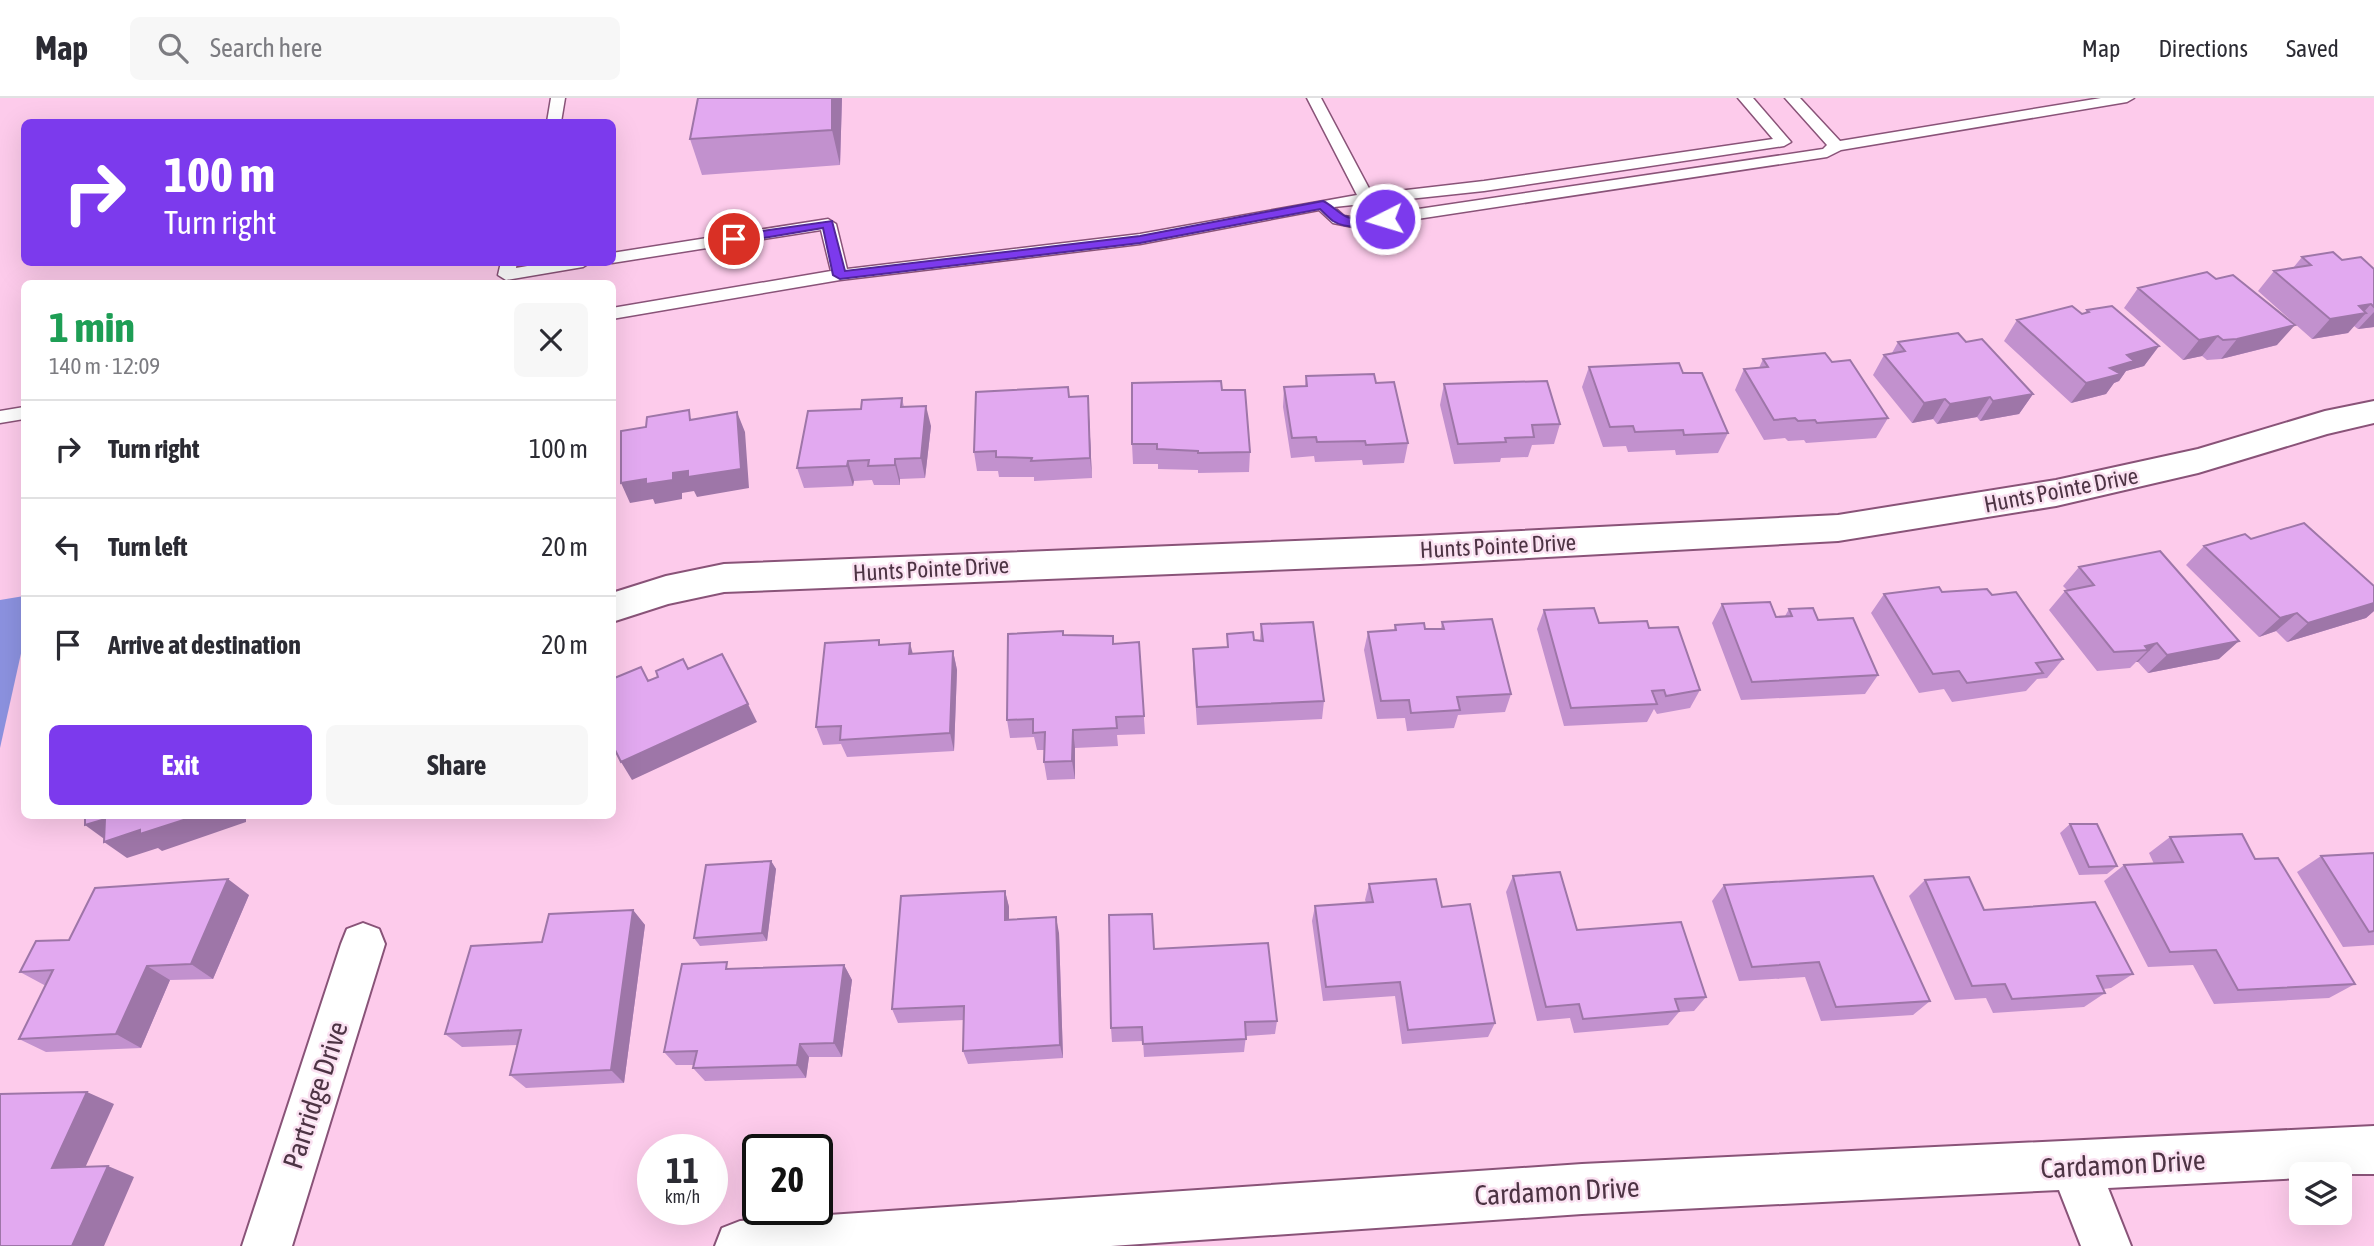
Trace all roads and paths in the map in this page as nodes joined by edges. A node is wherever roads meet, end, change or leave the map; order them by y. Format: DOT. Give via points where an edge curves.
graph roads {
  1 [pos="558,98"];
  2 [pos="1314,98"];
  3 [pos="1745,98"];
  4 [pos="1792,98"];
  5 [pos="2127,98"];
  6 [pos="554,119"];
  7 [pos="1836,146"];
  8 [pos="1367,199"];
  9 [pos="1323,205"];
  10 [pos="616,257"];
  11 [pos="508,266"];
  12 [pos="559,266"];
  13 [pos="840,275"];
  14 [pos="616,313"];
  15 [pos="2374,412"];
  16 [pos="21,414"];
  17 [pos="0,417"];
  18 [pos="616,607"];
  19 [pos="363,944"];
  20 [pos="2374,1150"];
  21 [pos="2076,1166"];
  22 [pos="267,1246"];
  23 [pos="740,1246"];
  24 [pos="2106,1246"];
  1 -- 6 [label="lane"];
  2 -- 8 [label="lane"];
  3 -- 8 [label="lane" via="1784,142"];
  4 -- 7 [label="lane"];
  5 -- 7 [label="lane"];
  7 -- 9 [label="lane" via="1828,153 1358,223 1339,220"];
  8 -- 9 [label="lane"];
  9 -- 13 [label="lane" via="1140,239"];
  10 -- 13 [label="lane" via="828,224"];
  11 -- 12 [label="lane" via="506,275"];
  13 -- 14 [label="lane"];
  15 -- 18 [label="street, Hunts Pointe Drive" via="2198,461 2056,493 1838,528 724,579 666,590"];
  16 -- 17 [label="lane"];
  19 -- 22 [label="street, Partridge Drive"];
  20 -- 21 [label="street, Cardamon Drive"];
  21 -- 23 [label="street, Cardamon Drive" via="1582,1189"];
  21 -- 24 [label="street"];
}
